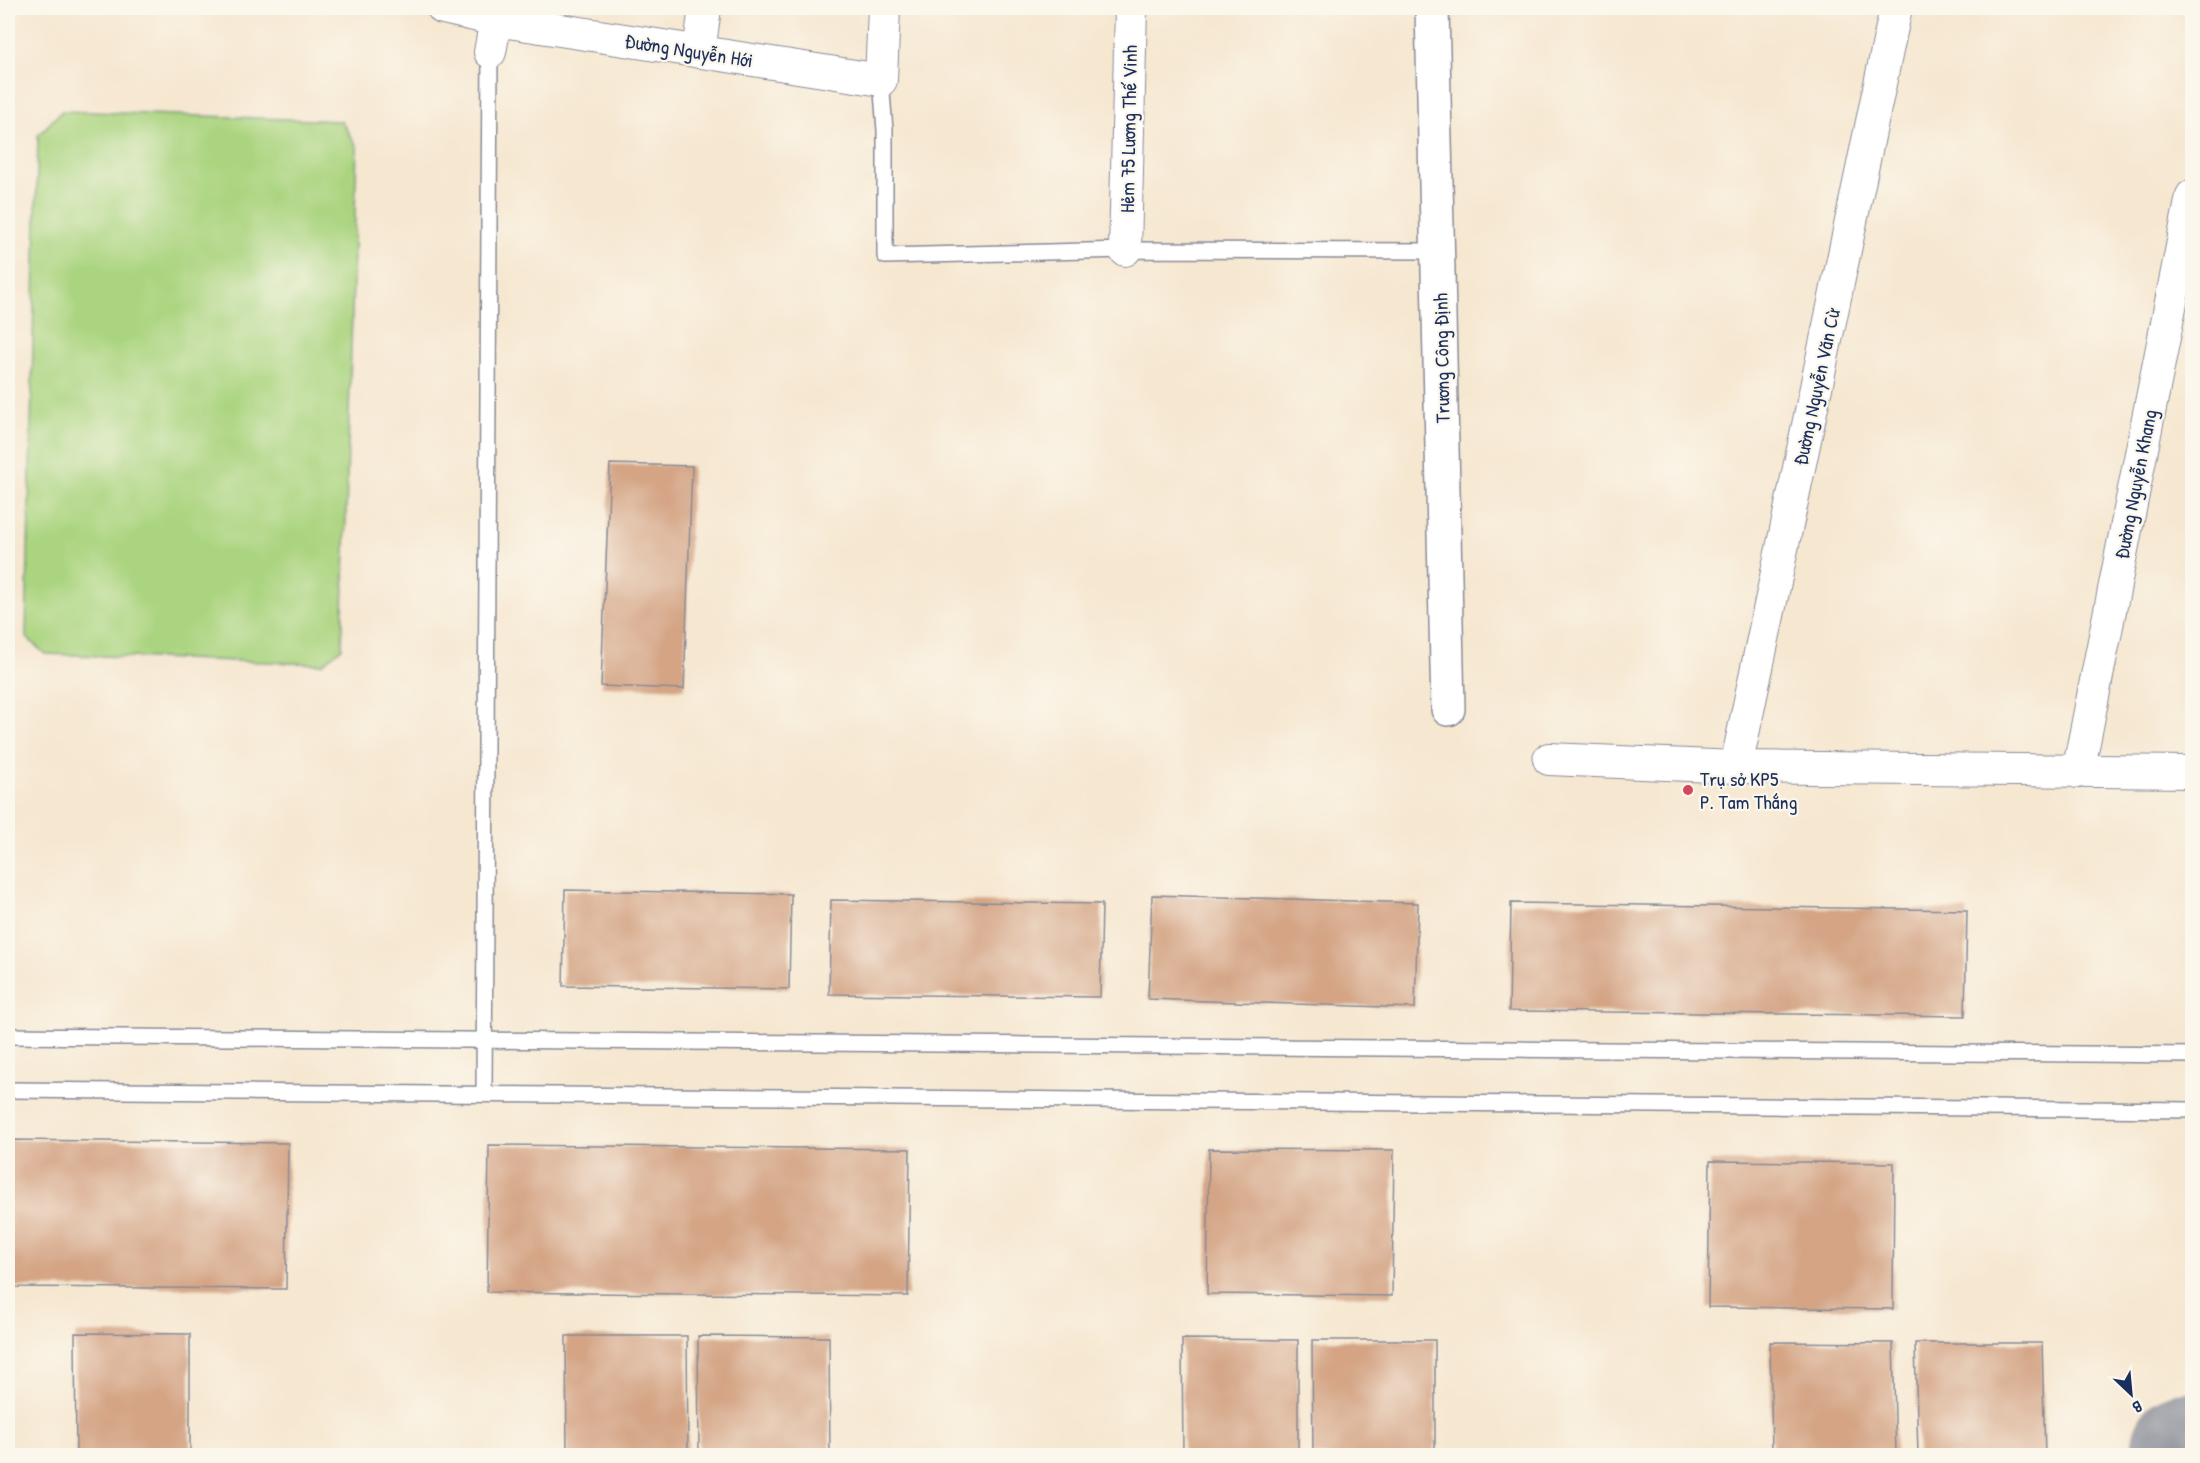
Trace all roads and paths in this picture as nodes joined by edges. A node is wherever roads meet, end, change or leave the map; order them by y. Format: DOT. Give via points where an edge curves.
graph roads {
  1 [pos="443,8"];
  2 [pos="705,8"];
  3 [pos="884,8"];
  4 [pos="1131,8"];
  5 [pos="1432,8"];
  6 [pos="1896,8"];
  7 [pos="497,14"];
  8 [pos="490,52"];
  9 [pos="699,52"];
  10 [pos="881,80"];
  11 [pos="2193,196"];
  12 [pos="1125,250"];
  13 [pos="1438,251"];
  14 [pos="1448,709"];
  15 [pos="1549,759"];
  16 [pos="1736,767"];
  17 [pos="2078,772"];
  18 [pos="2193,772"];
  19 [pos="8,1036"];
  20 [pos="484,1040"];
  21 [pos="2193,1055"];
  22 [pos="8,1090"];
  23 [pos="484,1093"];
  24 [pos="2193,1110"];
  1 -- 7 [label="street, Đường Nguyễn Hới"];
  2 -- 9 [label="street"];
  3 -- 10 [label="street"];
  4 -- 12 [label="street, Hẻm 75 Lương Thế Vinh"];
  5 -- 13 [label="street, Trương Công Định"];
  6 -- 16 [label="street, Đường Nguyễn Văn Cừ"];
  7 -- 8 [label="street"];
  7 -- 9 [label="street, Đường Nguyễn Hới"];
  8 -- 20 [label="lane"];
  9 -- 10 [label="street, Đường Nguyễn Hới"];
  10 -- 12 [label="lane" via="885,255"];
  11 -- 17 [label="street, Đường Nguyễn Khang"];
  12 -- 13 [label="lane"];
  13 -- 14 [label="street, Trương Công Định"];
  15 -- 16 [label="street"];
  16 -- 17 [label="street"];
  17 -- 18 [label="street"];
  19 -- 20 [label="lane"];
  20 -- 21 [label="lane"];
  20 -- 23 [label="lane"];
  22 -- 23 [label="lane"];
  23 -- 24 [label="lane"];
}
